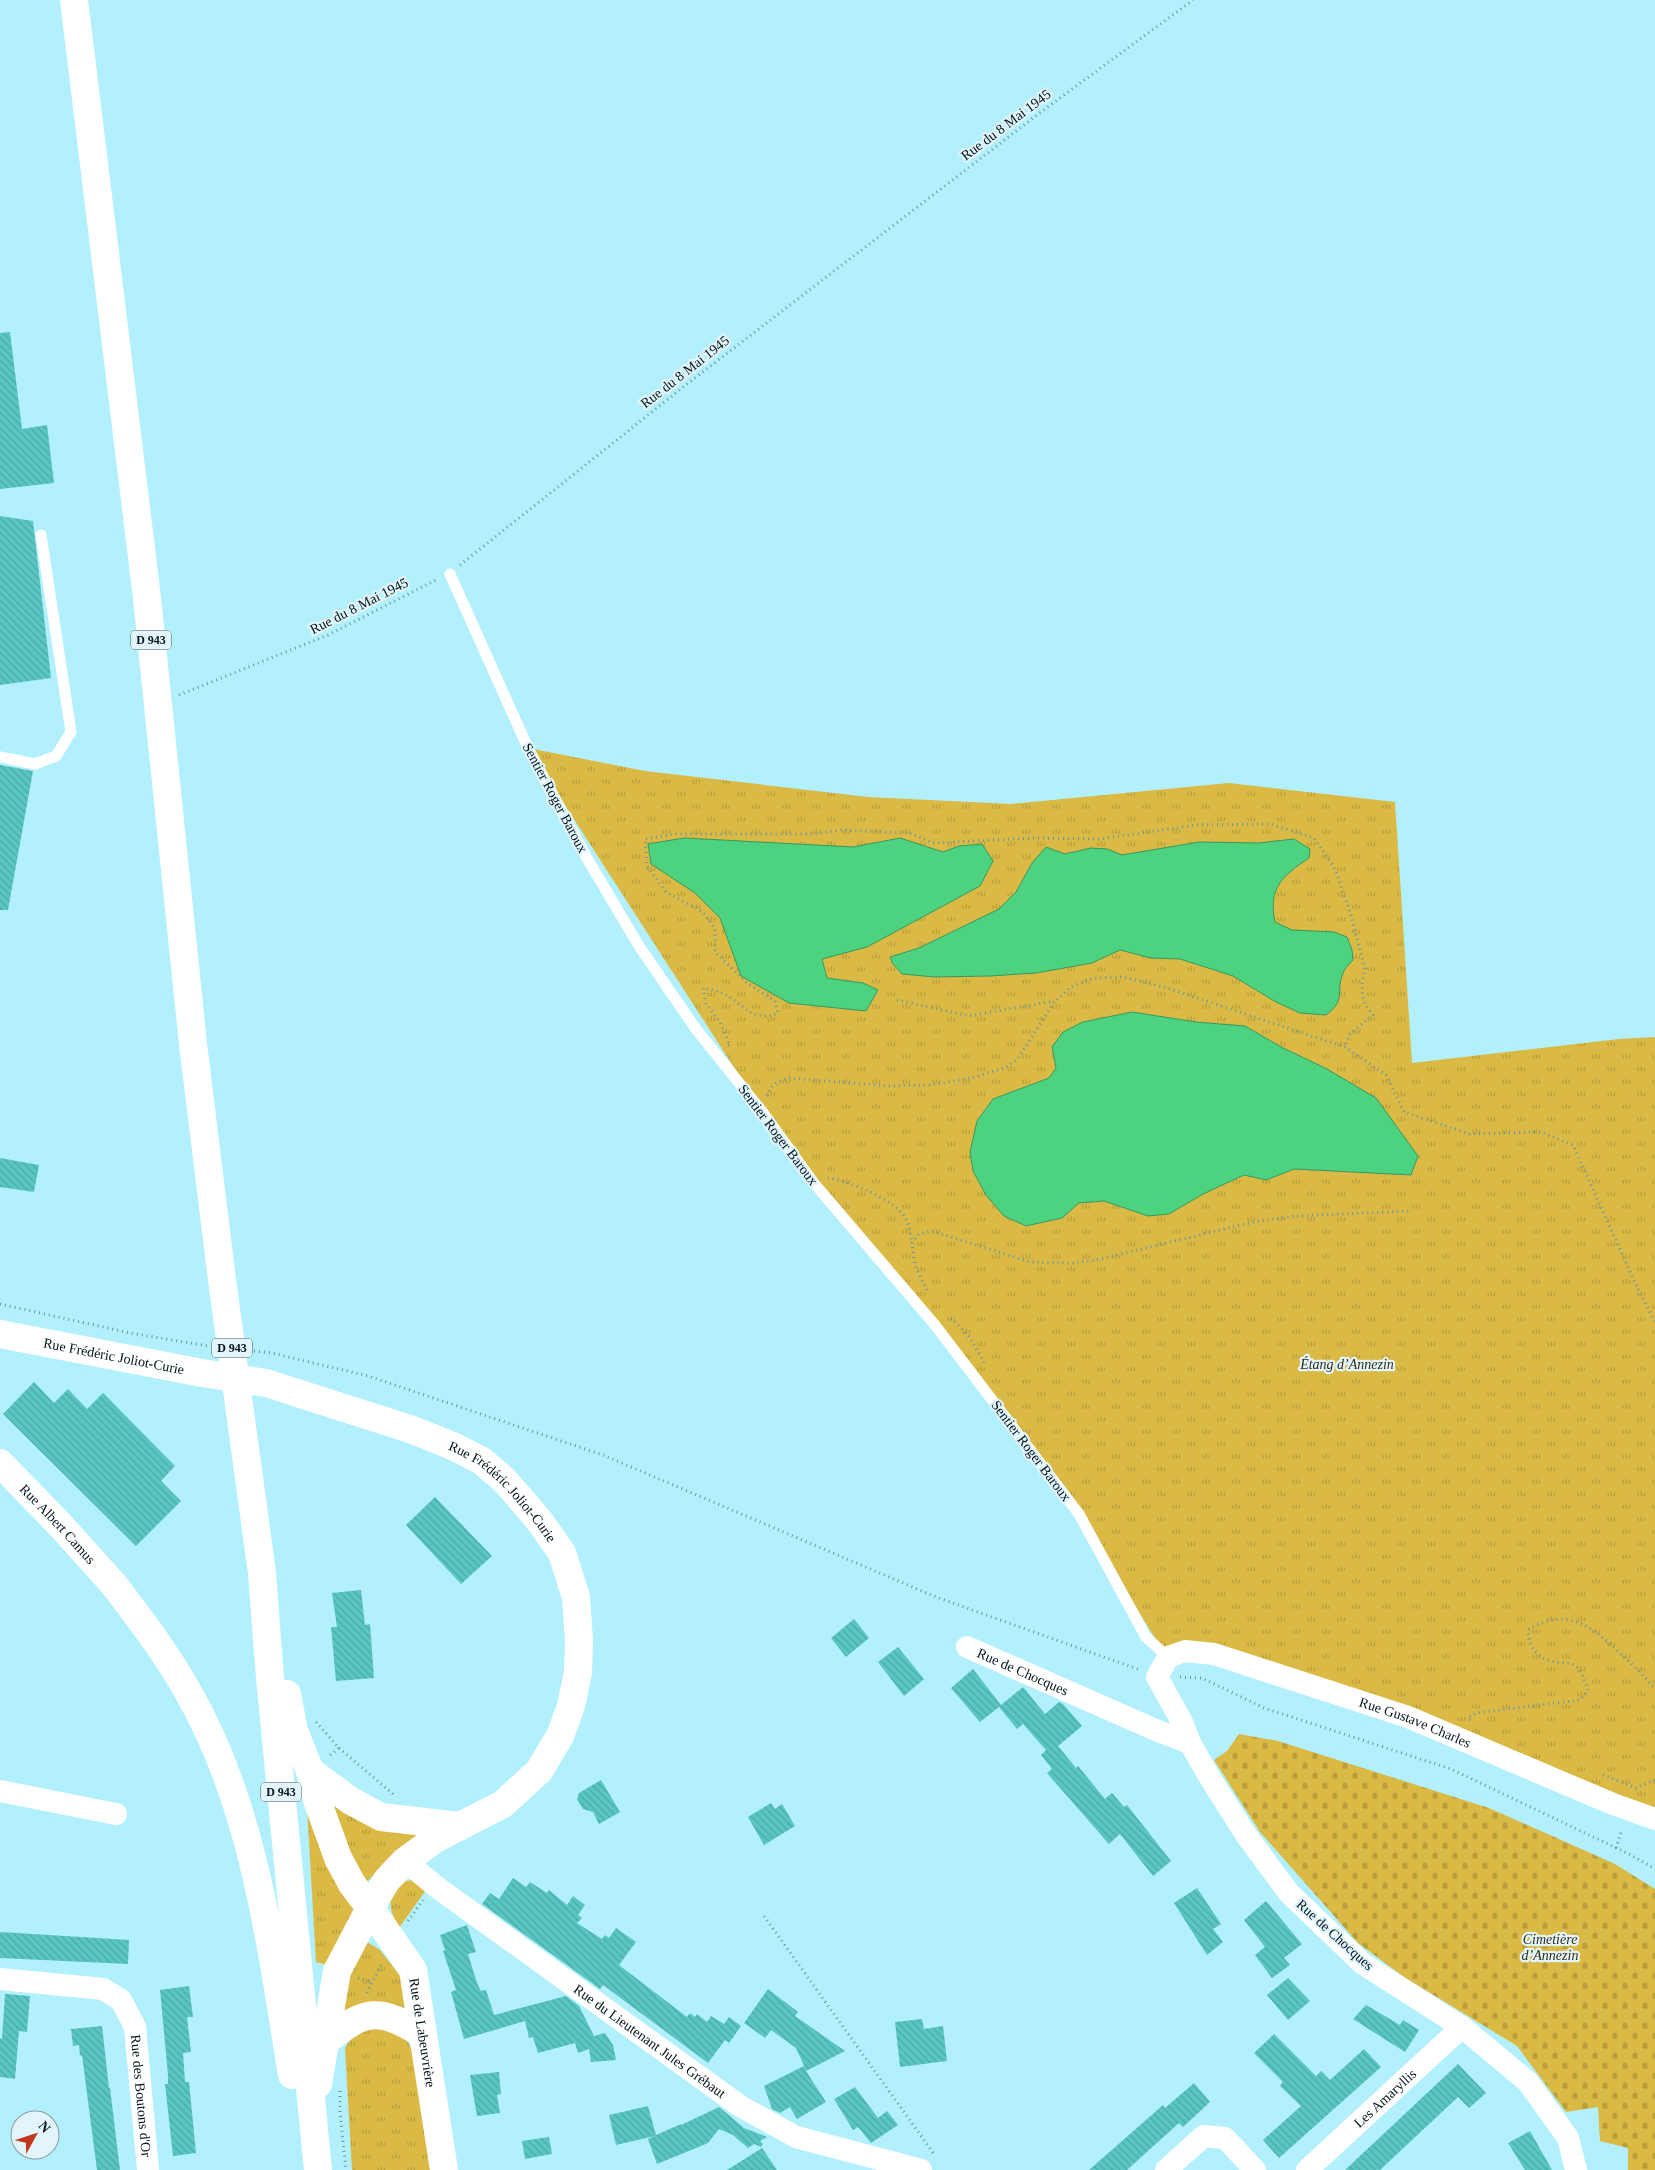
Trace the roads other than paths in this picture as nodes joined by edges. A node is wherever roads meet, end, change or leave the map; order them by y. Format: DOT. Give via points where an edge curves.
graph roads {
  1 [pos="74,0"];
  2 [pos="41,535"];
  3 [pos="450,574"];
  4 [pos="0,757"];
  5 [pos="0,1334"];
  6 [pos="0,1463"];
  7 [pos="262,1573"];
  8 [pos="967,1647"];
  9 [pos="1168,1657"];
  10 [pos="1190,1743"];
  11 [pos="310,1771"];
  12 [pos="0,1791"];
  13 [pos="116,1814"];
  14 [pos="1655,1819"];
  15 [pos="459,1826"];
  16 [pos="406,1861"];
  17 [pos="370,1908"];
  18 [pos="0,1979"];
  19 [pos="1462,2026"];
  20 [pos="423,2034"];
  21 [pos="327,2040"];
  22 [pos="313,2115"];
  23 [pos="928,2163"];
  24 [pos="148,2170"];
  25 [pos="318,2170"];
  26 [pos="444,2170"];
  27 [pos="1166,2170"];
  28 [pos="1255,2170"];
  29 [pos="1307,2170"];
  30 [pos="1576,2170"];
  1 -- 7 [label="main road, D 943" via="147,598 193,1044"];
  2 -- 4 [label="lane" via="71,732 56,756 35,764"];
  3 -- 9 [label="lane, Sentier Roger Baroux" via="528,748 639,946 813,1182 935,1325 1079,1514 1146,1637"];
  5 -- 15 [label="main road, Rue Frédéric Joliot-Curie" via="276,1385 414,1430 482,1461 503,1478 562,1553 576,1597 578,1673 560,1736 539,1771 504,1804"];
  6 -- 22 [label="main road, Rue Albert Camus" via="62,1526 114,1586 189,1692 217,1752 239,1811 263,1902 295,2091"];
  7 -- 11 [label="main road, Rue de Labeuvrière" via="294,1731"];
  7 -- 22 [label="main road, D 943"];
  8 -- 10 [label="street, Rue de Chocques"];
  9 -- 10 [label="street, Rue de Chocques" via="1157,1676"];
  9 -- 14 [label="street, Rue Gustave Charles" via="1185,1651 1214,1654 1408,1717"];
  10 -- 19 [label="street, Rue de Chocques" via="1246,1835 1289,1893 1363,1964"];
  11 -- 15 [label="main road" via="351,1801 381,1817"];
  11 -- 17 [label="main road, Rue de Labeuvrière" via="338,1858"];
  12 -- 13 [label="street"];
  15 -- 16 [label="main road, Rue Frédéric Joliot-Curie"];
  16 -- 17 [label="main road, Rue Frédéric Joliot-Curie" via="388,1880"];
  16 -- 23 [label="street, Rue du Lieutenant Jules Grébaut" via="438,1888 740,2106 796,2137"];
  17 -- 20 [label="main road, Rue de Labeuvrière" via="413,1970"];
  17 -- 21 [label="main road, Rue Frédéric Joliot-Curie" via="337,1971"];
  18 -- 24 [label="street, Rue des Boutons d'Or" via="103,1989 121,2000 135,2027"];
  19 -- 29 [label="street, Les Amaryllis"];
  19 -- 30 [label="street, Rue de Chocques" via="1528,2082 1568,2138"];
  20 -- 21 [label="main road" via="384,2015 353,2020"];
  20 -- 26 [label="main road, Rue de Labeuvrière"];
  21 -- 22 [label="main road, Rue Frédéric Joliot-Curie"];
  22 -- 25 [label="main road, D 943"];
  27 -- 28 [label="street" via="1204,2136 1225,2138"];
}
